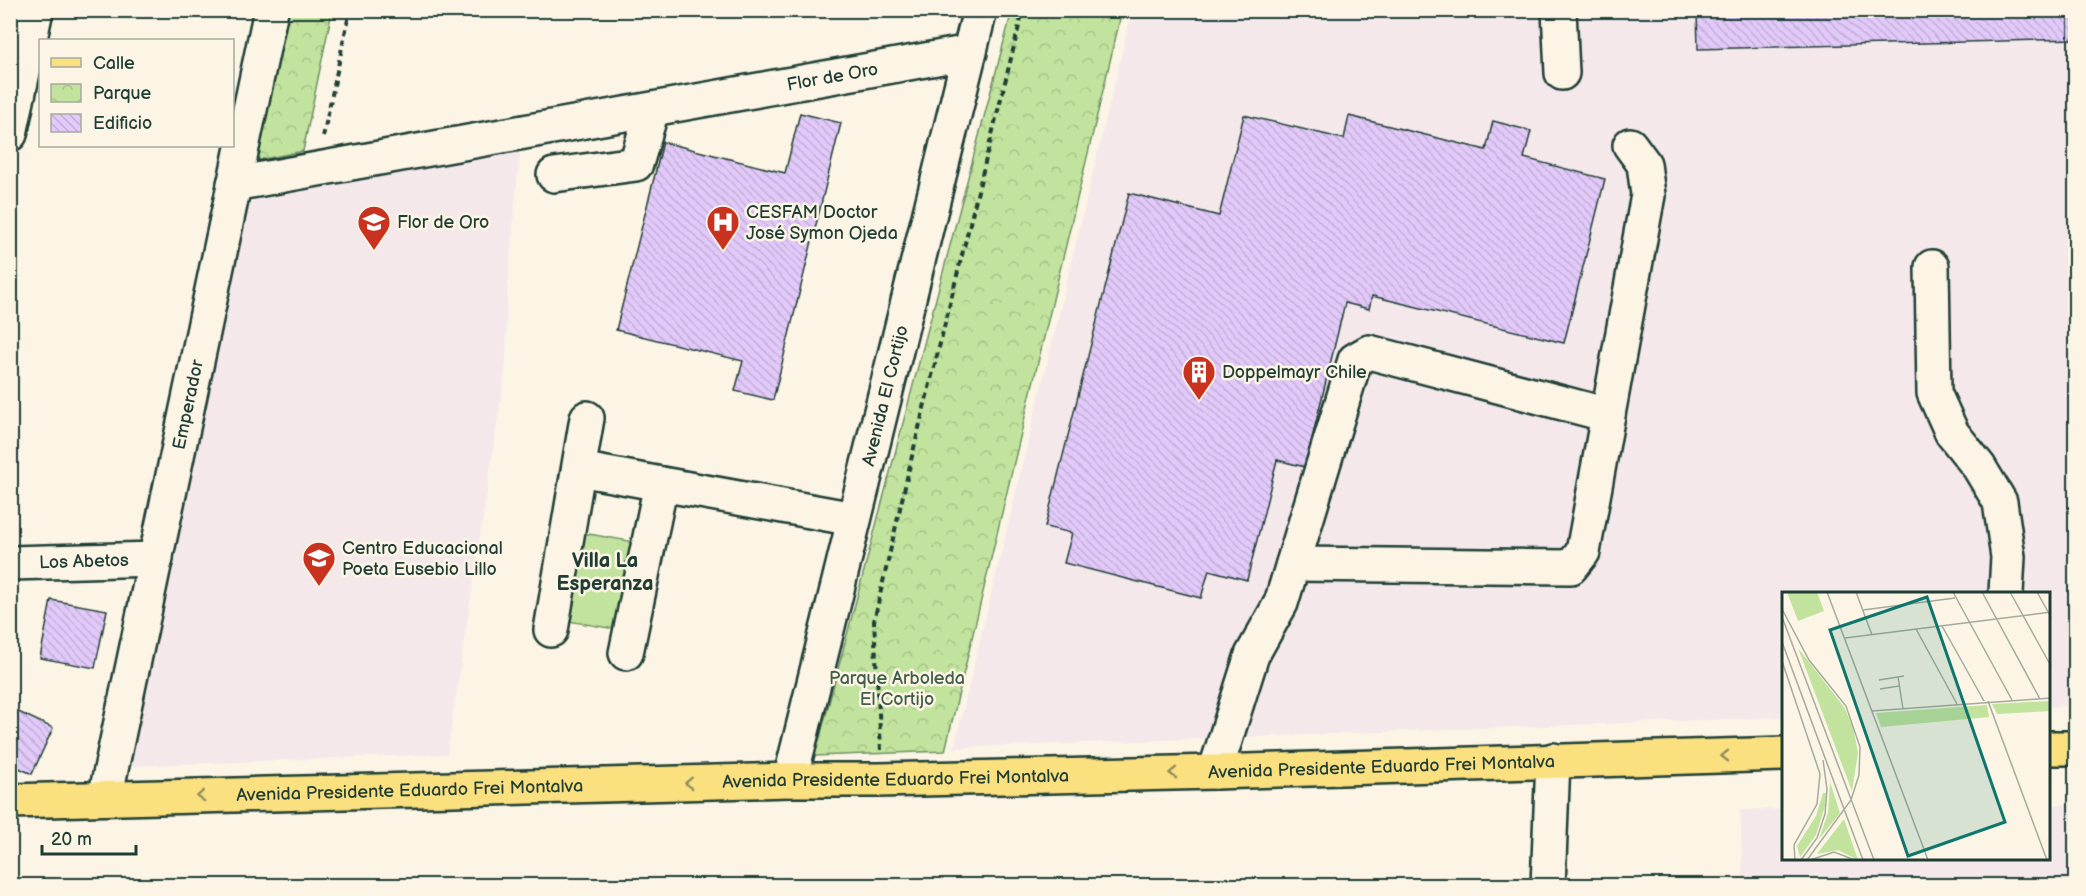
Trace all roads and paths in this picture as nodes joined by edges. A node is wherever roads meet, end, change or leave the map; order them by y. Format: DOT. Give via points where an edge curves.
graph roads {
  1 [pos="36,10"];
  2 [pos="271,10"];
  3 [pos="350,10"];
  4 [pos="980,10"];
  5 [pos="1023,10"];
  6 [pos="1559,10"];
  7 [pos="970,52"];
  8 [pos="1562,74"];
  9 [pos="652,110"];
  10 [pos="10,134"];
  11 [pos="1630,145"];
  12 [pos="316,170"];
  13 [pos="554,175"];
  14 [pos="234,184"];
  15 [pos="1932,267"];
  16 [pos="1608,415"];
  17 [pos="587,418"];
  18 [pos="579,469"];
  19 [pos="661,484"];
  20 [pos="854,519"];
  21 [pos="156,559"];
  22 [pos="10,563"];
  23 [pos="1293,564"];
  24 [pos="2006,592"];
  25 [pos="551,630"];
  26 [pos="626,653"];
  27 [pos="2076,747"];
  28 [pos="2050,748"];
  29 [pos="1782,754"];
  30 [pos="1553,760"];
  31 [pos="1215,772"];
  32 [pos="790,780"];
  33 [pos="879,780"];
  34 [pos="105,798"];
  35 [pos="10,801"];
  36 [pos="1548,885"];
  1 -- 10 [label="street"];
  2 -- 14 [label="street, Emperador"];
  3 -- 12 [label="path"];
  4 -- 7 [label="street, Avenida El Cortijo"];
  5 -- 33 [label="path" via="874,621"];
  6 -- 8 [label="street"];
  7 -- 9 [label="street, Flor de Oro"];
  7 -- 20 [label="street, Avenida El Cortijo"];
  9 -- 12 [label="street, Flor de Oro"];
  9 -- 13 [label="street" via="636,164"];
  11 -- 16 [label="street" via="1644,164 1648,195"];
  12 -- 14 [label="street, Flor de Oro"];
  14 -- 21 [label="street, Emperador"];
  15 -- 24 [label="street" via="1934,393 1952,433 2000,502 2008,557"];
  16 -- 23 [label="street" via="1583,552 1571,567"];
  16 -- 23 [label="street" via="1370,351 1355,360"];
  17 -- 18 [label="street"];
  18 -- 19 [label="street"];
  18 -- 25 [label="street"];
  19 -- 20 [label="street"];
  19 -- 26 [label="street"];
  20 -- 32 [label="street, Avenida El Cortijo"];
  21 -- 22 [label="street, Los Abetos"];
  21 -- 34 [label="street, Emperador"];
  23 -- 31 [label="street" via="1281,603 1252,655"];
  27 -- 28 [label="main road"];
  29 -- 30 [label="main road, Avenida Presidente Eduardo Frei Montalva, one-way"];
  30 -- 31 [label="main road, Avenida Presidente Eduardo Frei Montalva"];
  30 -- 36 [label="street"];
  31 -- 33 [label="main road, Avenida Presidente Eduardo Frei Montalva, one-way"];
  32 -- 33 [label="main road, Avenida Presidente Eduardo Frei Montalva"];
  32 -- 34 [label="main road, Avenida Presidente Eduardo Frei Montalva, one-way"];
  34 -- 35 [label="main road, Avenida Presidente Eduardo Frei Montalva"];
}
